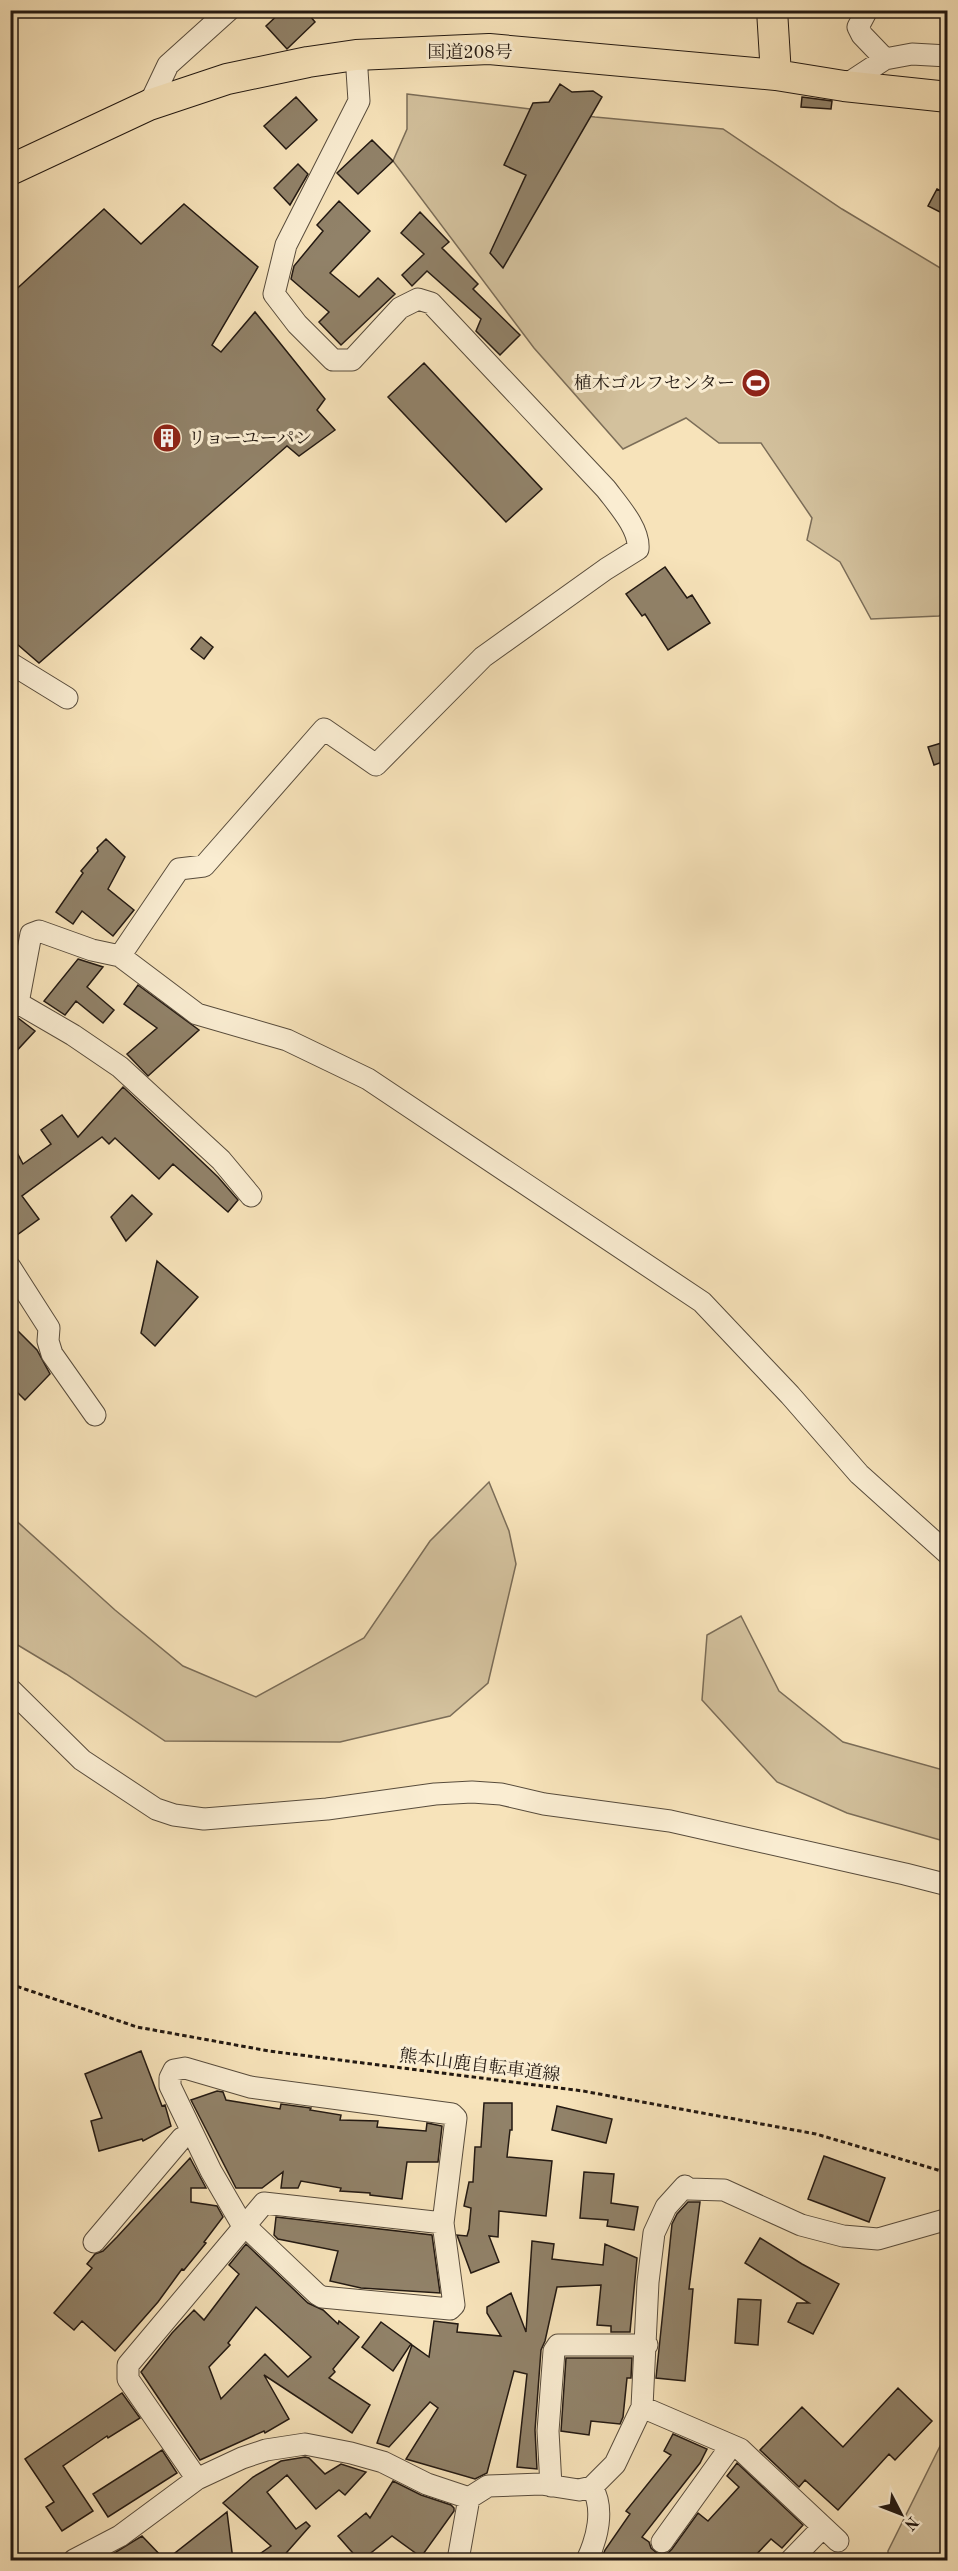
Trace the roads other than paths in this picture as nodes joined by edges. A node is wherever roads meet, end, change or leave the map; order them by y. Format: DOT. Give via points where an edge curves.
graph roads {
  1 [pos="229,10"];
  2 [pos="772,10"];
  3 [pos="867,10"];
  4 [pos="356,55"];
  5 [pos="948,56"];
  6 [pos="885,59"];
  7 [pos="776,75"];
  8 [pos="844,86"];
  9 [pos="948,97"];
  10 [pos="148,105"];
  11 [pos="10,170"];
  12 [pos="10,663"];
  13 [pos="68,698"];
  14 [pos="120,956"];
  15 [pos="14,1006"];
  16 [pos="251,1196"];
  17 [pos="10,1267"];
  18 [pos="95,1415"];
  19 [pos="948,1554"];
  20 [pos="10,1689"];
  21 [pos="948,1885"];
  22 [pos="193,2134"];
  23 [pos="948,2219"];
  24 [pos="443,2223"];
  25 [pos="244,2225"];
  26 [pos="94,2242"];
  27 [pos="646,2345"];
  28 [pos="642,2407"];
  29 [pos="731,2446"];
  30 [pos="197,2479"];
  31 [pos="551,2486"];
  32 [pos="592,2487"];
  33 [pos="469,2498"];
  34 [pos="662,2542"];
  35 [pos="74,2560"];
  36 [pos="458,2560"];
  37 [pos="587,2560"];
  38 [pos="791,2560"];
  1 -- 10 [label="street" via="168,65"];
  2 -- 7 [label="highway"];
  3 -- 6 [label="street" via="858,27"];
  4 -- 7 [label="highway, 国道208号" via="489,49"];
  4 -- 10 [label="highway, 国道208号" via="227,79"];
  4 -- 14 [label="street" via="359,101 286,245 274,294 333,360 352,360 400,308 418,299 431,303 606,489 639,541 638,549 483,657 376,765 324,729 204,866 179,869"];
  5 -- 6 [label="street" via="912,54"];
  6 -- 8 [label="street"];
  7 -- 8 [label="highway, 国道208号"];
  8 -- 9 [label="highway, 国道208号"];
  10 -- 11 [label="highway, 国道208号"];
  12 -- 13 [label="street"];
  14 -- 15 [label="street" via="39,931 31,934"];
  14 -- 19 [label="street" via="196,1014 287,1040 369,1079 702,1302 859,1474"];
  15 -- 16 [label="street" via="73,1035 120,1067 221,1160"];
  17 -- 18 [label="street" via="49,1328 51,1354"];
  20 -- 21 [label="street" via="82,1760 156,1809 174,1815 204,1819 327,1809 435,1794 501,1794 544,1804 670,1821"];
  22 -- 24 [label="street" via="170,2086 174,2070 184,2068 250,2087 452,2114 456,2118"];
  22 -- 25 [label="street"];
  22 -- 26 [label="street" via="182,2138"];
  23 -- 27 [label="street" via="878,2239 843,2236 801,2225 724,2190 685,2186 666,2207 654,2233"];
  24 -- 25 [label="street" via="264,2203"];
  24 -- 25 [label="street" via="454,2305 450,2309 322,2296"];
  25 -- 30 [label="street" via="128,2365 128,2379"];
  27 -- 28 [label="street"];
  27 -- 31 [label="street" via="558,2345 554,2351 548,2432"];
  28 -- 29 [label="street"];
  28 -- 32 [label="street" via="615,2464"];
  29 -- 34 [label="street"];
  29 -- 38 [label="street" via="830,2534"];
  30 -- 33 [label="street" via="266,2450 305,2444 383,2462"];
  30 -- 35 [label="street" via="120,2536"];
  31 -- 32 [label="street" via="579,2490"];
  31 -- 33 [label="street" via="488,2486"];
  32 -- 37 [label="street" via="598,2519 596,2542"];
  33 -- 36 [label="street"];
}
